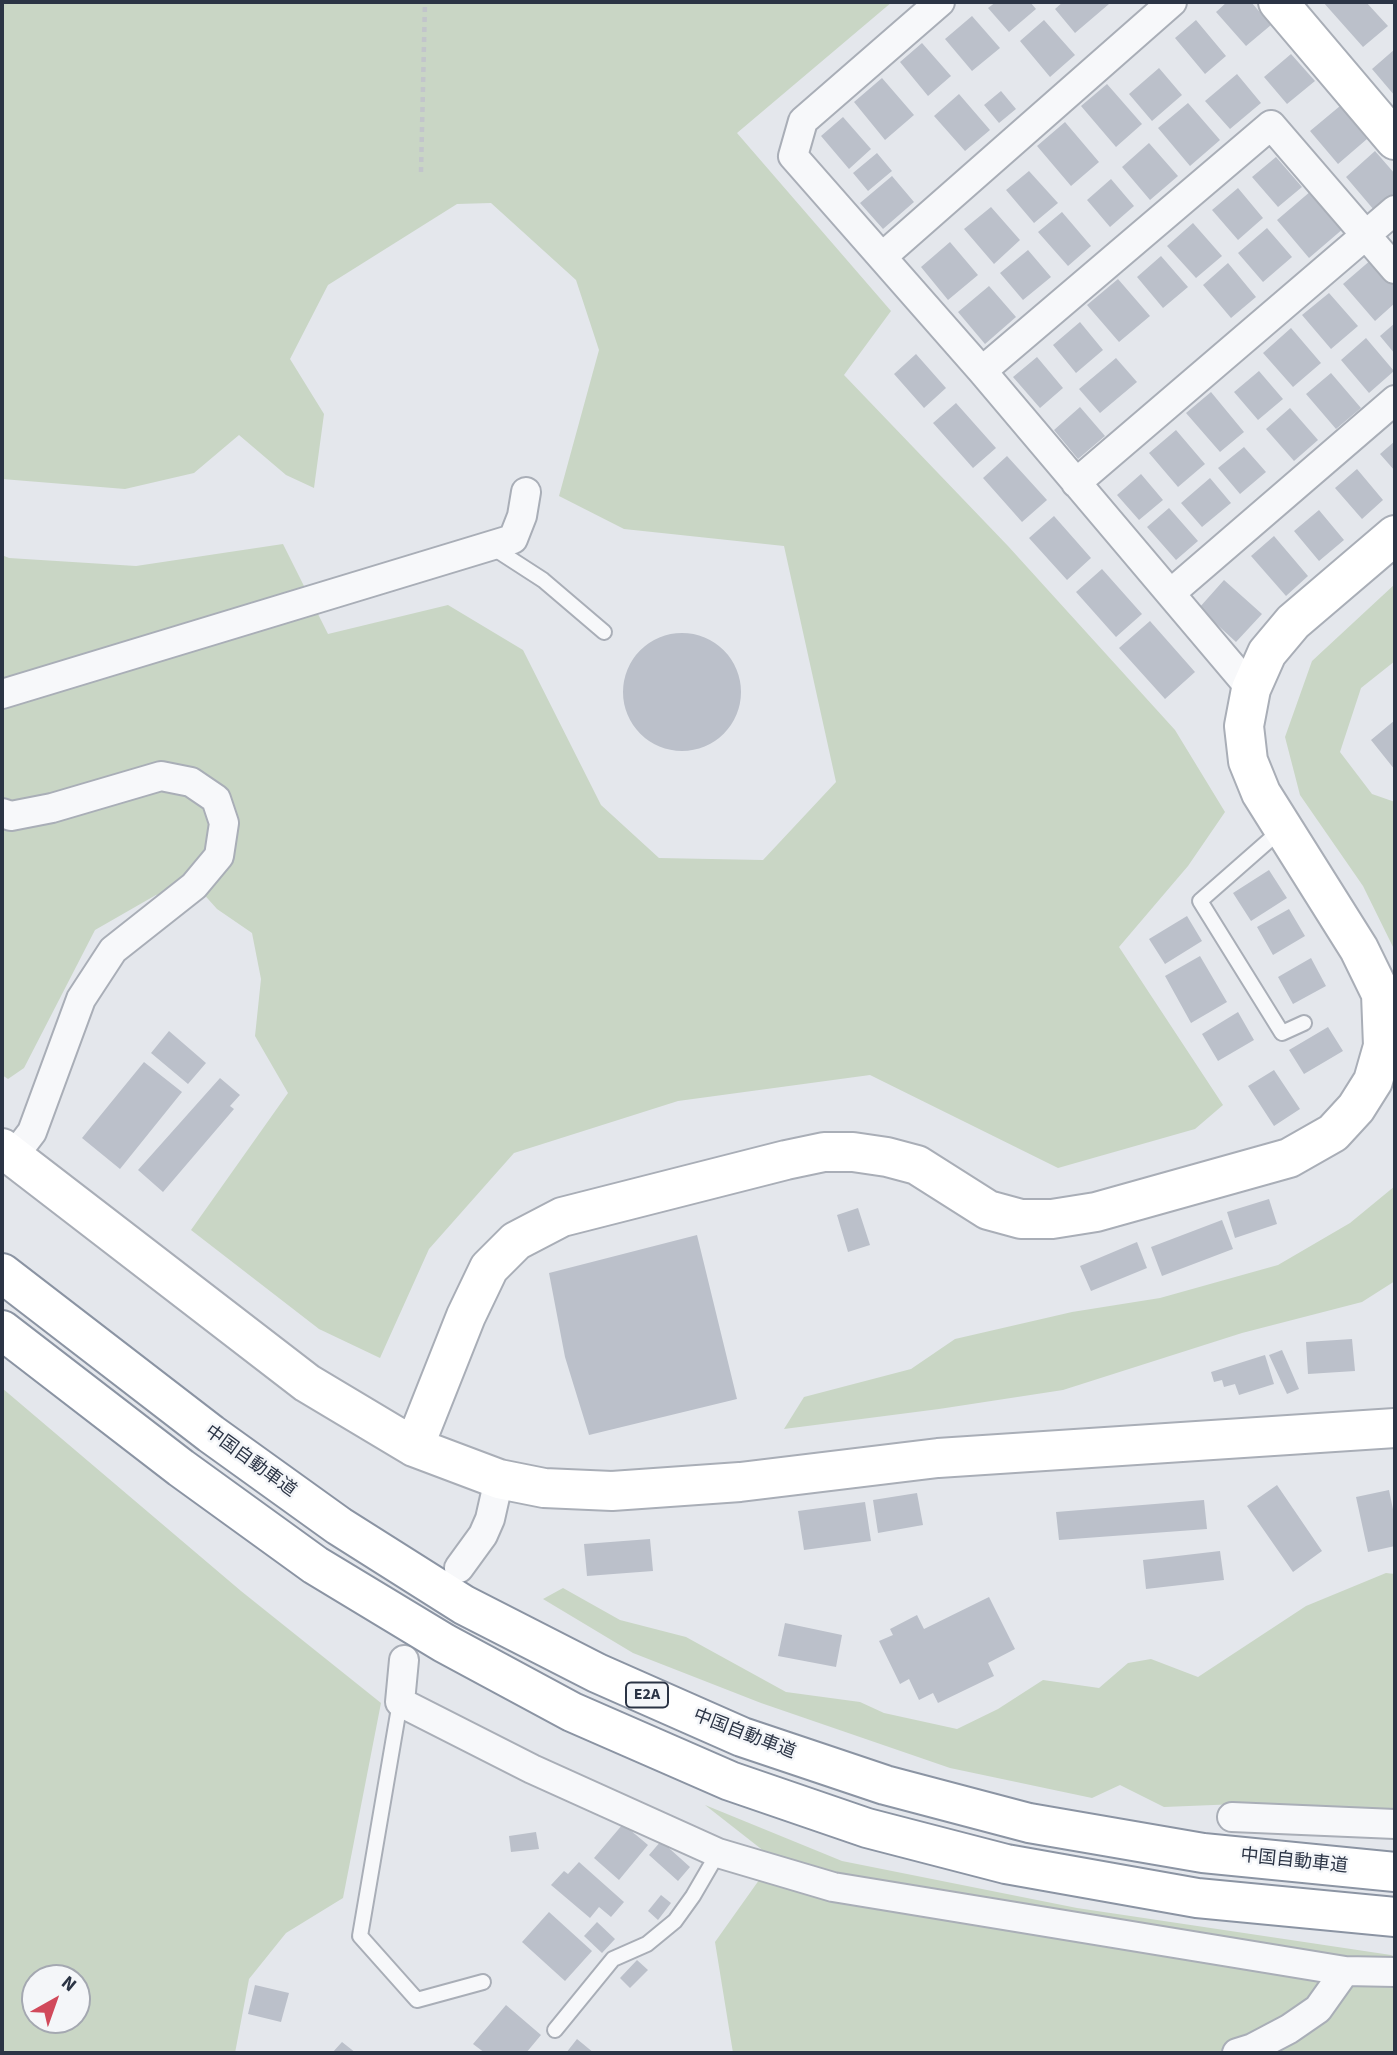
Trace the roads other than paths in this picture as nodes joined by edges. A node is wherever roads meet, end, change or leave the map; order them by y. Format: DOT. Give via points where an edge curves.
graph roads {
  1 [pos="940,2"];
  2 [pos="1171,2"];
  3 [pos="1278,2"];
  4 [pos="1395,140"];
  5 [pos="1395,211"];
  6 [pos="1366,236"];
  7 [pos="882,257"];
  8 [pos="1395,269"];
  9 [pos="982,371"];
  10 [pos="1395,400"];
  11 [pos="1076,483"];
  12 [pos="526,492"];
  13 [pos="1395,535"];
  14 [pos="490,546"];
  15 [pos="1171,593"];
  16 [pos="604,632"];
  17 [pos="1251,689"];
  18 [pos="2,694"];
  19 [pos="2,813"];
  20 [pos="1283,828"];
  21 [pos="1304,1023"];
  22 [pos="7,1152"];
  23 [pos="2,1273"];
  24 [pos="2,1329"];
  25 [pos="1395,1427"];
  26 [pos="414,1447"];
  27 [pos="499,1479"];
  28 [pos="459,1567"];
  29 [pos="404,1660"];
  30 [pos="400,1702"];
  31 [pos="1232,1817"];
  32 [pos="1395,1824"];
  33 [pos="718,1853"];
  34 [pos="1395,1872"];
  35 [pos="1395,1917"];
  36 [pos="1345,1971"];
  37 [pos="1395,1972"];
  38 [pos="483,1982"];
  39 [pos="555,2030"];
  40 [pos="1237,2053"];
  1 -- 7 [label="street" via="803,121 793,156"];
  2 -- 7 [label="street"];
  3 -- 4 [label="main road"];
  5 -- 6 [label="street"];
  6 -- 8 [label="street"];
  6 -- 9 [label="street" via="1271,125"];
  6 -- 11 [label="street"];
  7 -- 9 [label="street"];
  9 -- 11 [label="street"];
  10 -- 15 [label="street"];
  11 -- 15 [label="street"];
  12 -- 14 [label="street" via="513,539"];
  13 -- 17 [label="main road" via="1293,622 1267,653"];
  14 -- 16 [label="lane" via="543,580"];
  14 -- 18 [label="street"];
  15 -- 17 [label="street"];
  17 -- 20 [label="main road" via="1244,726 1248,761"];
  19 -- 22 [label="street" via="11,816 52,808 161,776 191,782 216,799 224,824 219,856 194,886 113,950 81,999 32,1132"];
  20 -- 21 [label="lane" via="1199,901 1282,1033"];
  20 -- 26 [label="main road" via="1359,949 1381,994 1383,1046 1373,1080 1334,1133 1289,1158 1096,1212 1052,1219 1021,1219 988,1210 916,1166 853,1152 786,1160 562,1217 516,1241 489,1268"];
  22 -- 26 [label="main road" via="307,1382"];
  23 -- 34 [label="main road, 中国自動車道 / E2A" via="339,1526 464,1605 597,1673 742,1737 885,1785 1029,1823 1203,1853"];
  24 -- 35 [label="main road, E2A" via="315,1566 443,1643 572,1712 730,1781 867,1828 1006,1864 1197,1898"];
  25 -- 27 [label="main road" via="938,1458 740,1482 612,1491 544,1489"];
  26 -- 27 [label="main road"];
  27 -- 28 [label="street" via="483,1535"];
  29 -- 30 [label="street"];
  30 -- 33 [label="street" via="532,1769"];
  30 -- 38 [label="lane" via="360,1936 417,2000"];
  31 -- 32 [label="street"];
  33 -- 36 [label="street" via="834,1887"];
  33 -- 39 [label="lane" via="675,1921 647,1944 614,1959"];
  36 -- 37 [label="street"];
  36 -- 40 [label="street" via="1318,2009 1289,2029"];
}
